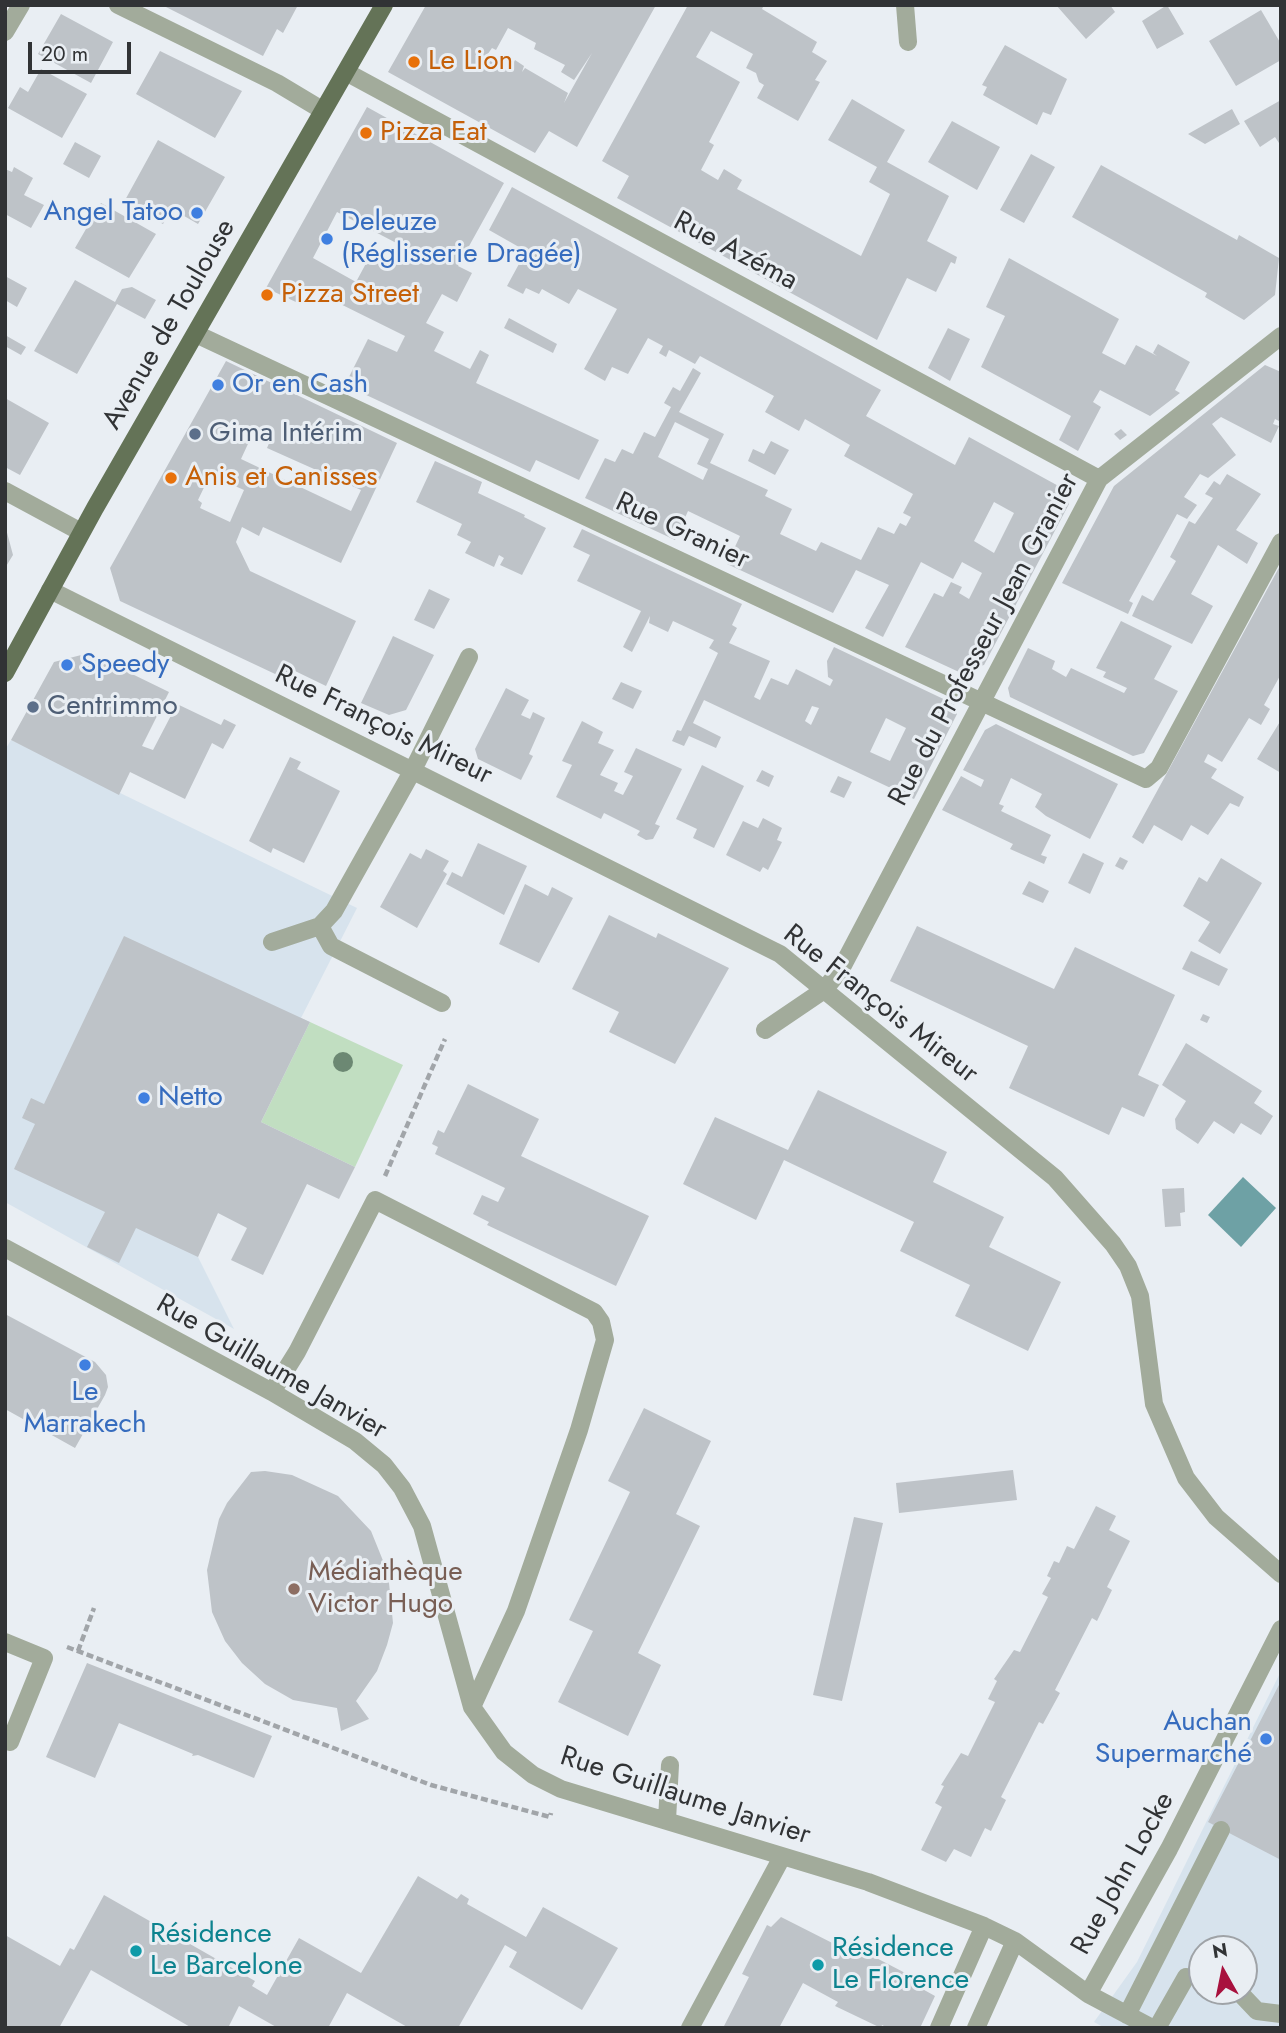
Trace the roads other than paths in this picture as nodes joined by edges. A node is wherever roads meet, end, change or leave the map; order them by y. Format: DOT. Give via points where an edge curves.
graph roads {
  1 [pos="20,5"];
  2 [pos="118,5"];
  3 [pos="384,5"];
  4 [pos="905,5"];
  5 [pos="5,32"];
  6 [pos="908,42"];
  7 [pos="346,72"];
  8 [pos="322,110"];
  9 [pos="196,334"];
  10 [pos="1281,336"];
  11 [pos="1099,479"];
  12 [pos="5,491"];
  13 [pos="81,532"];
  14 [pos="1281,542"];
  15 [pos="50,590"];
  16 [pos="468,657"];
  17 [pos="5,673"];
  18 [pos="981,700"];
  19 [pos="413,770"];
  20 [pos="320,926"];
  21 [pos="272,942"];
  22 [pos="824,990"];
  23 [pos="443,1003"];
  24 [pos="765,1030"];
  25 [pos="5,1248"];
  26 [pos="272,1392"];
  27 [pos="1281,1573"];
  28 [pos="1281,1629"];
  29 [pos="5,1642"];
  30 [pos="471,1707"];
  31 [pos="10,1742"];
  32 [pos="670,1765"];
  33 [pos="667,1820"];
  34 [pos="1221,1830"];
  35 [pos="782,1857"];
  36 [pos="984,1926"];
  37 [pos="1015,1941"];
  38 [pos="1186,1977"];
  39 [pos="1088,1994"];
  40 [pos="1251,2005"];
  41 [pos="1281,2014"];
  42 [pos="1127,2015"];
  43 [pos="690,2028"];
  44 [pos="939,2028"];
  45 [pos="976,2028"];
  46 [pos="1154,2028"];
  1 -- 5 [label="street"];
  2 -- 8 [label="street"];
  3 -- 7 [label="main road, Avenue de Toulouse"];
  4 -- 6 [label="street"];
  7 -- 8 [label="main road, Avenue de Toulouse"];
  7 -- 11 [label="street, Rue Azéma"];
  8 -- 9 [label="main road, Avenue de Toulouse"];
  9 -- 13 [label="main road, Avenue de Toulouse"];
  9 -- 18 [label="street, Rue Granier"];
  10 -- 11 [label="street, Rue du Professeur Jean Granier"];
  11 -- 18 [label="street, Rue du Professeur Jean Granier"];
  12 -- 13 [label="street"];
  13 -- 15 [label="main road, Avenue de Toulouse"];
  14 -- 18 [label="street, Rue Granier" via="1159,768 1146,779"];
  15 -- 17 [label="main road, Avenue de Toulouse"];
  15 -- 19 [label="street, Rue François Mireur"];
  16 -- 19 [label="street"];
  18 -- 22 [label="street, Rue du Professeur Jean Granier" via="841,969"];
  19 -- 20 [label="street" via="334,911"];
  19 -- 22 [label="street, Rue François Mireur" via="780,954"];
  20 -- 21 [label="street"];
  20 -- 23 [label="street" via="331,946"];
  22 -- 24 [label="street, Rue du Professeur Jean Granier"];
  22 -- 27 [label="street, Rue François Mireur" via="1055,1178 1113,1244 1140,1296 1154,1404 1186,1478 1216,1517"];
  25 -- 26 [label="street, Rue Guillaume Janvier"];
  26 -- 30 [label="street, Rue Guillaume Janvier" via="355,1441 384,1465 402,1488 422,1526"];
  26 -- 30 [label="street" via="375,1200 594,1312 601,1322 605,1340 579,1430 516,1611"];
  28 -- 39 [label="street, Rue John Locke" via="1169,1849"];
  29 -- 31 [label="street" via="44,1658"];
  30 -- 33 [label="street, Rue Guillaume Janvier" via="504,1752 533,1775 561,1789"];
  32 -- 33 [label="street"];
  33 -- 35 [label="street, Rue Guillaume Janvier"];
  34 -- 42 [label="street"];
  35 -- 36 [label="street, Rue Guillaume Janvier" via="868,1882"];
  35 -- 43 [label="street"];
  36 -- 37 [label="street, Rue Guillaume Janvier"];
  36 -- 44 [label="street"];
  37 -- 39 [label="street, Rue Guillaume Janvier"];
  37 -- 45 [label="street"];
  38 -- 46 [label="street"];
  39 -- 42 [label="street, Rue Guillaume Janvier"];
  40 -- 41 [label="street" via="1257,2011"];
  42 -- 46 [label="street, Rue Guillaume Janvier"];
}
